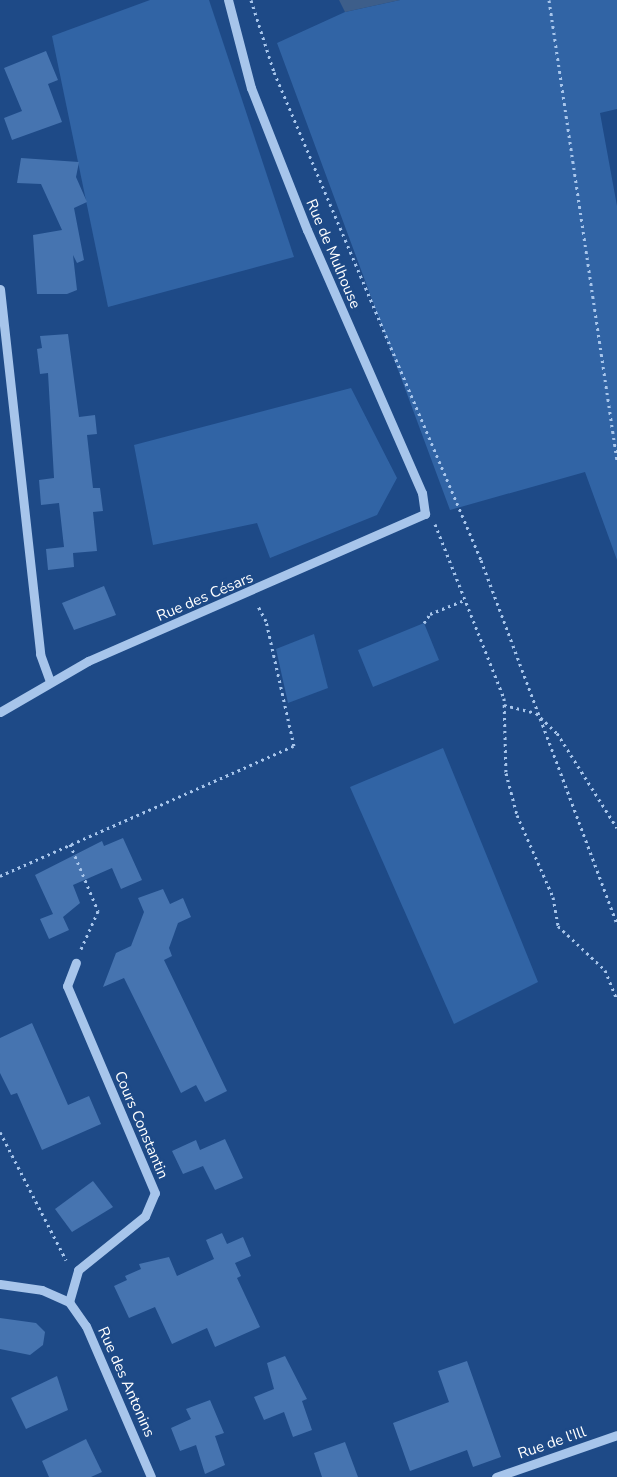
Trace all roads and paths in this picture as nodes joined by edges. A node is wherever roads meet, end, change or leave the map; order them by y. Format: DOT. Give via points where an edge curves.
graph roads {
  1 [pos="228,0"];
  2 [pos="251,0"];
  3 [pos="549,0"];
  4 [pos="0,288"];
  5 [pos="617,461"];
  6 [pos="425,514"];
  7 [pos="251,593"];
  8 [pos="464,600"];
  9 [pos="424,623"];
  10 [pos="50,681"];
  11 [pos="504,705"];
  12 [pos="0,712"];
  13 [pos="536,712"];
  14 [pos="617,828"];
  15 [pos="70,844"];
  16 [pos="0,876"];
  17 [pos="617,924"];
  18 [pos="76,963"];
  19 [pos="617,999"];
  20 [pos="0,1132"];
  21 [pos="78,1270"];
  22 [pos="0,1284"];
  23 [pos="68,1302"];
  24 [pos="617,1435"];
  25 [pos="151,1477"];
  26 [pos="496,1477"];
  1 -- 6 [label="street, Rue de Mulhouse" via="251,88 308,230 422,493"];
  2 -- 13 [label="path" via="274,72 435,446"];
  3 -- 5 [label="path"];
  4 -- 10 [label="street" via="40,654"];
  6 -- 7 [label="street, Rue des Césars"];
  6 -- 8 [label="path" via="444,541"];
  7 -- 10 [label="street, Rue des Césars"];
  7 -- 15 [label="path" via="266,621 294,746"];
  8 -- 9 [label="path" via="430,614"];
  8 -- 11 [label="path"];
  10 -- 12 [label="street, Rue des Césars"];
  11 -- 13 [label="path"];
  11 -- 19 [label="path" via="506,773 517,814 553,897 558,926 605,970"];
  13 -- 14 [label="path" via="586,773"];
  13 -- 17 [label="path"];
  15 -- 16 [label="path"];
  15 -- 18 [label="path" via="98,910"];
  18 -- 21 [label="street, Cours Constantin" via="66,986 155,1193 145,1216"];
  20 -- 21 [label="path" via="60,1255"];
  21 -- 23 [label="street"];
  22 -- 23 [label="street" via="42,1290"];
  23 -- 25 [label="street, Rue des Antonins" via="86,1326"];
  24 -- 26 [label="street, Rue de l'Ill"];
}
